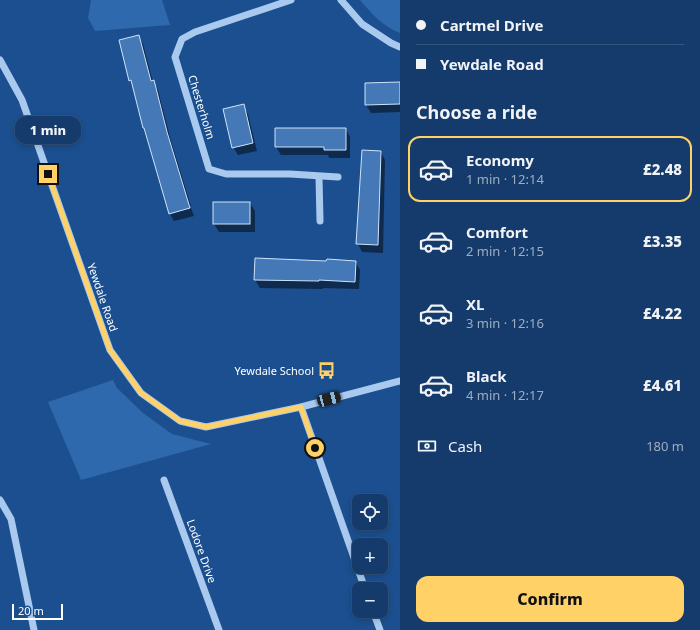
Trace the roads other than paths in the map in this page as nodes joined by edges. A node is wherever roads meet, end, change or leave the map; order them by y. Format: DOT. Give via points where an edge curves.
graph roads {
  1 [pos="291,0"];
  2 [pos="341,0"];
  3 [pos="400,47"];
  4 [pos="0,60"];
  5 [pos="319,176"];
  6 [pos="338,177"];
  7 [pos="320,221"];
  8 [pos="400,381"];
  9 [pos="301,407"];
  10 [pos="164,480"];
  11 [pos="0,500"];
  12 [pos="363,582"];
  13 [pos="376,618"];
  14 [pos="34,630"];
  15 [pos="219,630"];
  16 [pos="380,630"];
  1 -- 5 [label="street, Chesterholm" via="182,38 175,56 209,169 226,174"];
  2 -- 3 [label="street" via="362,24"];
  4 -- 9 [label="street, Yewdale Road" via="22,100 110,350 141,393 180,421 206,427"];
  5 -- 6 [label="street, Chesterholm"];
  5 -- 7 [label="street"];
  8 -- 9 [label="street, Yewdale Road"];
  9 -- 12 [label="street"];
  10 -- 15 [label="street, Lodore Drive"];
  11 -- 14 [label="street" via="11,519"];
  13 -- 16 [label="street"];
}
